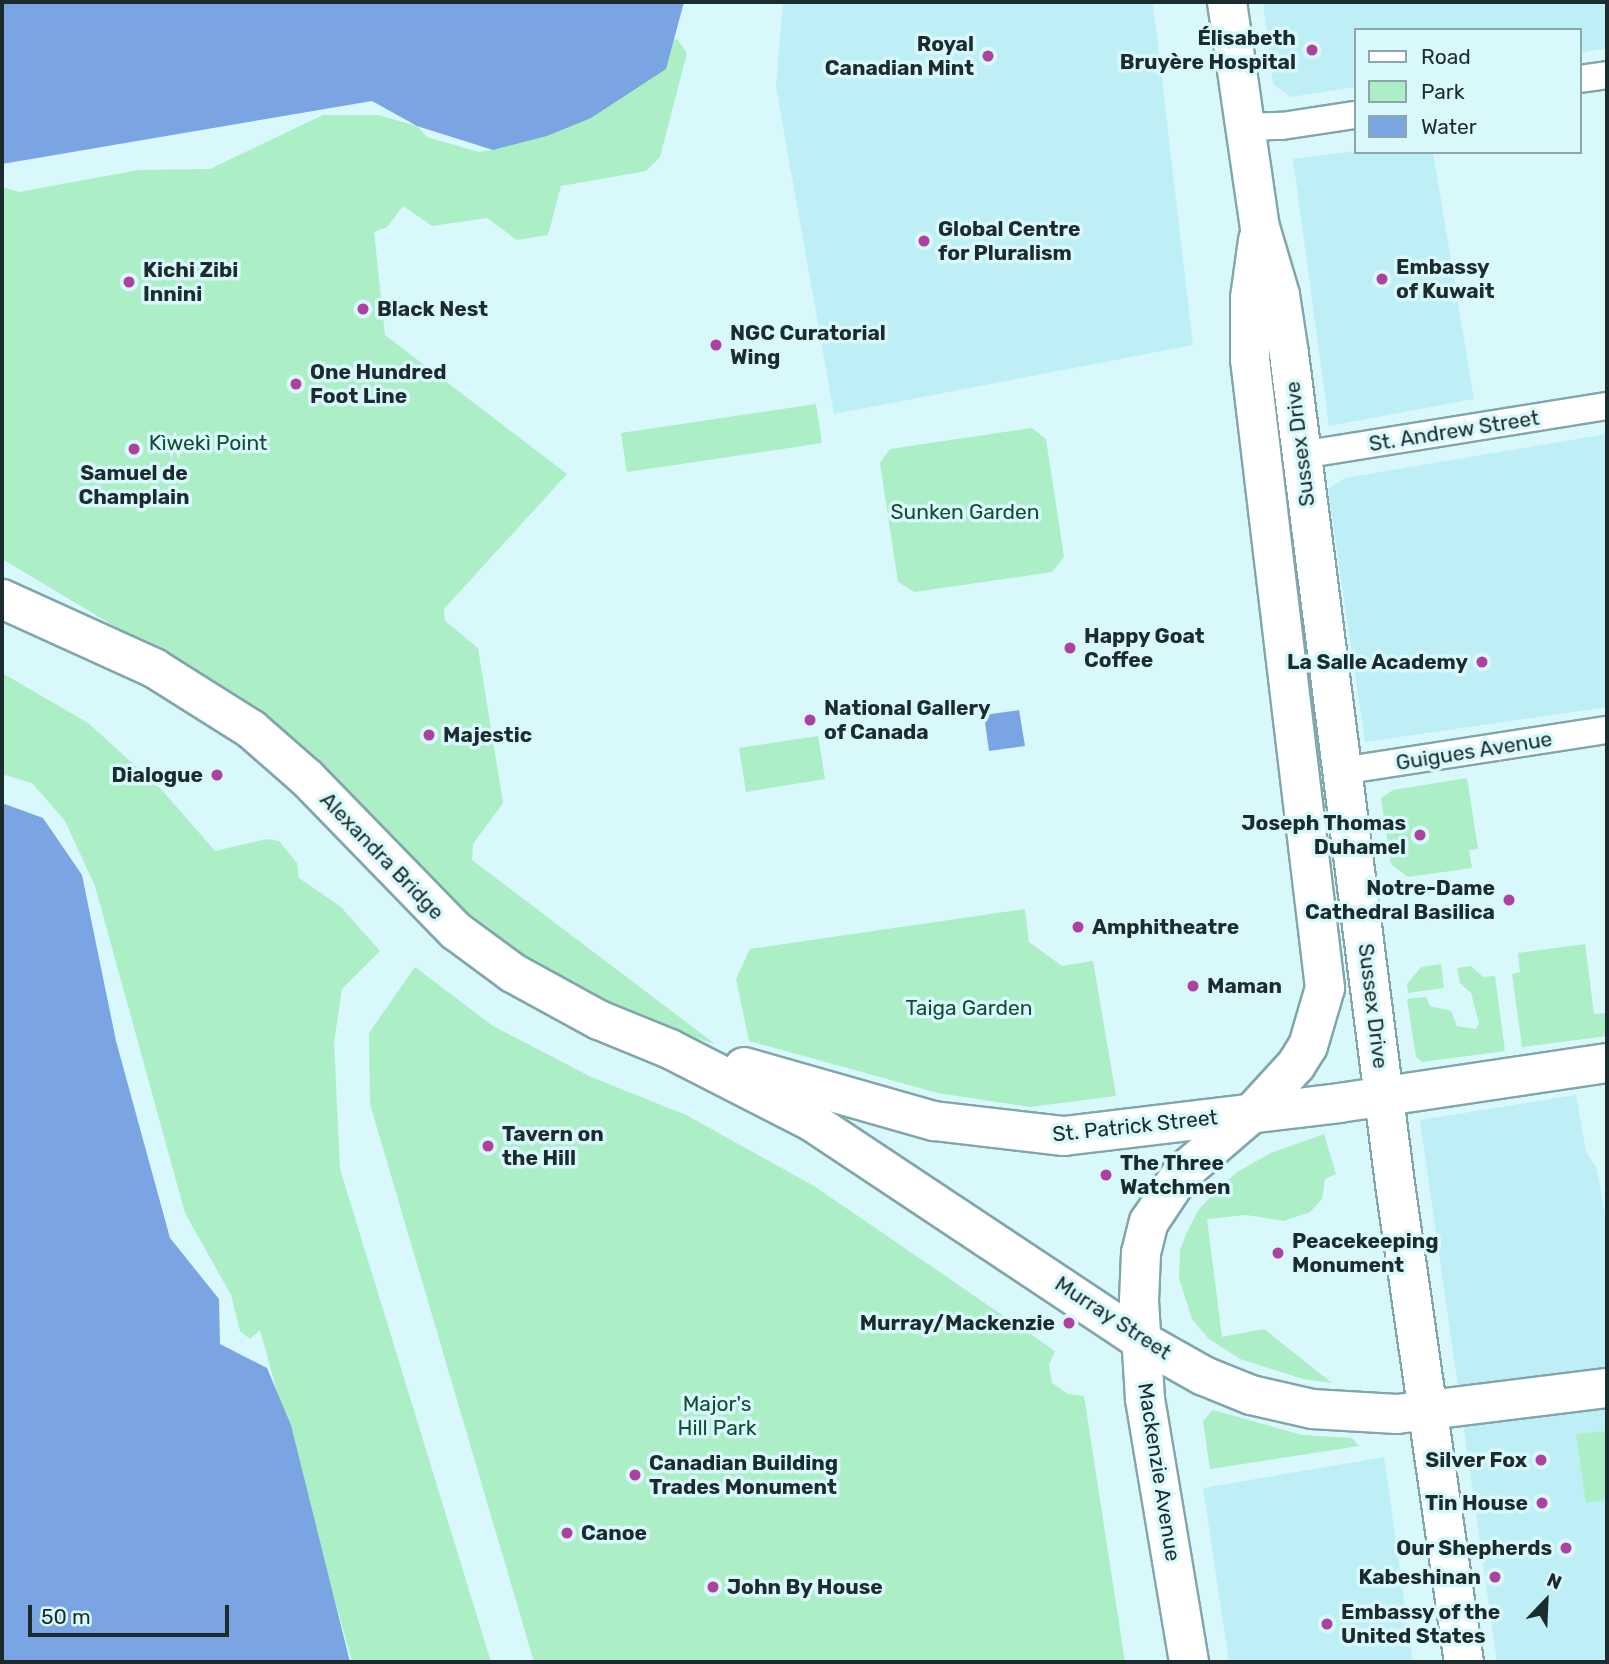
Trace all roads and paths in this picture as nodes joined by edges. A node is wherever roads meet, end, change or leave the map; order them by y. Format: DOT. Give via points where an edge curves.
graph roads {
  1 [pos="1227,2"];
  2 [pos="1607,75"];
  3 [pos="1581,79"];
  4 [pos="1354,115"];
  5 [pos="1245,127"];
  6 [pos="1260,227"];
  7 [pos="1607,407"];
  8 [pos="1301,455"];
  9 [pos="2,575"];
  10 [pos="2,599"];
  11 [pos="106,644"];
  12 [pos="1607,730"];
  13 [pos="1341,771"];
  14 [pos="670,1049"];
  15 [pos="1607,1063"];
  16 [pos="1384,1096"];
  17 [pos="1251,1114"];
  18 [pos="1140,1340"];
  19 [pos="1607,1388"];
  20 [pos="1430,1411"];
  21 [pos="1189,1662"];
  22 [pos="1464,1662"];
  1 -- 5 [label="main road, Sussex Drive"];
  2 -- 3 [label="street"];
  4 -- 5 [label="street"];
  5 -- 6 [label="main road, Sussex Drive"];
  6 -- 8 [label="main road, Sussex Drive" via="1280,295"];
  6 -- 17 [label="main road, Sussex Drive" via="1251,298 1250,359 1325,988 1308,1046 1286,1078"];
  7 -- 8 [label="street, St. Andrew Street"];
  8 -- 13 [label="main road, Sussex Drive"];
  9 -- 11 [label="main road, Alexandra Bridge"];
  10 -- 11 [label="main road, Alexandra Bridge"];
  11 -- 14 [label="main road, Alexandra Bridge" via="185,685 251,729 307,778 426,902 482,952 567,1004"];
  12 -- 13 [label="street, Guigues Avenue"];
  13 -- 16 [label="main road, Sussex Drive"];
  14 -- 17 [label="main road, St. Patrick Street" via="934,1121 994,1132 1077,1135"];
  14 -- 18 [label="main road, Murray Street" via="836,1136"];
  15 -- 16 [label="main road, St. Patrick Street"];
  16 -- 17 [label="main road, St. Patrick Street"];
  16 -- 20 [label="main road, Sussex Drive"];
  17 -- 18 [label="main road, Mackenzie Avenue" via="1181,1174 1149,1222 1138,1276"];
  18 -- 20 [label="main road, Murray Street" via="1215,1381 1279,1402 1345,1412"];
  18 -- 21 [label="main road, Mackenzie Avenue" via="1145,1399"];
  19 -- 20 [label="main road, Murray Street"];
  20 -- 22 [label="main road, Sussex Drive"];
}
